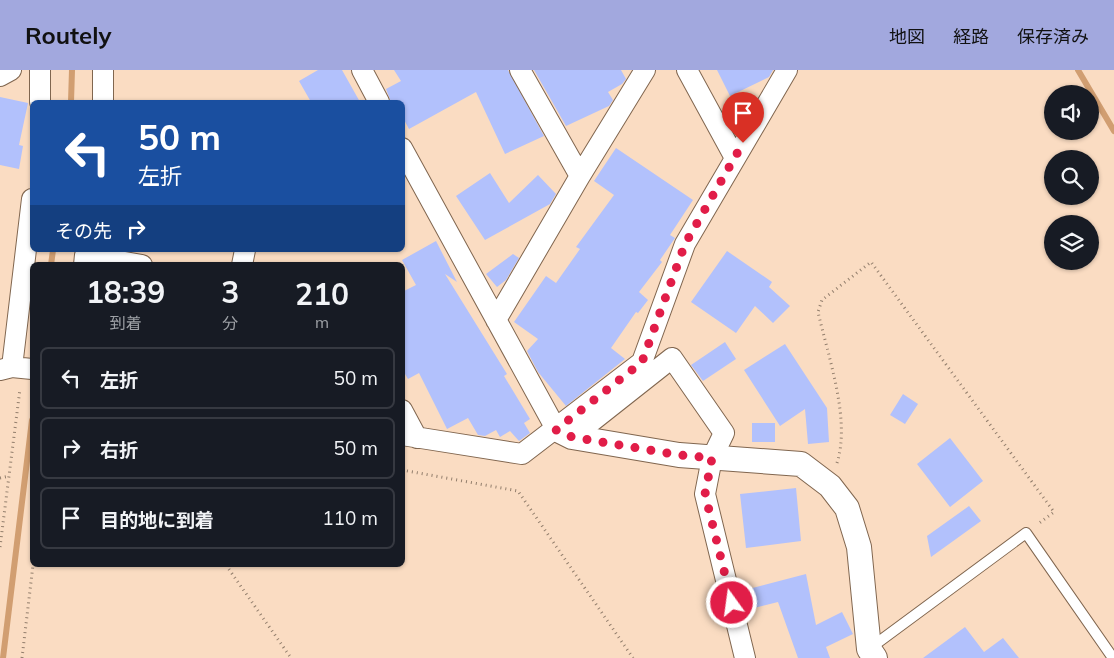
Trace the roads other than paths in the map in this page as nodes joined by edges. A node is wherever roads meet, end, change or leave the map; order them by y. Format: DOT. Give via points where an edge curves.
graph roads {
  1 [pos="11,70"];
  2 [pos="40,70"];
  3 [pos="103,70"];
  4 [pos="362,70"];
  5 [pos="520,70"];
  6 [pos="645,70"];
  7 [pos="687,70"];
  8 [pos="787,70"];
  9 [pos="0,76"];
  10 [pos="40,100"];
  11 [pos="103,100"];
  12 [pos="378,100"];
  13 [pos="734,158"];
  14 [pos="405,159"];
  15 [pos="580,176"];
  16 [pos="411,181"];
  17 [pos="30,222"];
  18 [pos="84,262"];
  19 [pos="125,262"];
  20 [pos="496,320"];
  21 [pos="17,369"];
  22 [pos="405,420"];
  23 [pos="564,433"];
  24 [pos="410,437"];
  25 [pos="712,458"];
  26 [pos="867,655"];
  27 [pos="745,658"];
  28 [pos="1113,658"];
  1 -- 9 [label="street"];
  2 -- 10 [label="street"];
  3 -- 11 [label="street"];
  4 -- 12 [label="street"];
  5 -- 15 [label="street"];
  6 -- 15 [label="street"];
  7 -- 13 [label="street"];
  8 -- 13 [label="street"];
  13 -- 23 [label="street" via="685,244 642,362"];
  14 -- 16 [label="street"];
  15 -- 20 [label="street"];
  16 -- 20 [label="street"];
  17 -- 21 [label="street"];
  18 -- 19 [label="street" via="85,255"];
  20 -- 23 [label="street"];
  22 -- 24 [label="street"];
  23 -- 24 [label="street" via="522,454"];
  23 -- 25 [label="street" via="679,455"];
  23 -- 25 [label="street" via="672,358 724,433"];
  25 -- 26 [label="street" via="801,464 830,486 847,508 859,547"];
  25 -- 27 [label="street" via="705,494"];
  26 -- 28 [label="lane" via="1026,533"];
}
